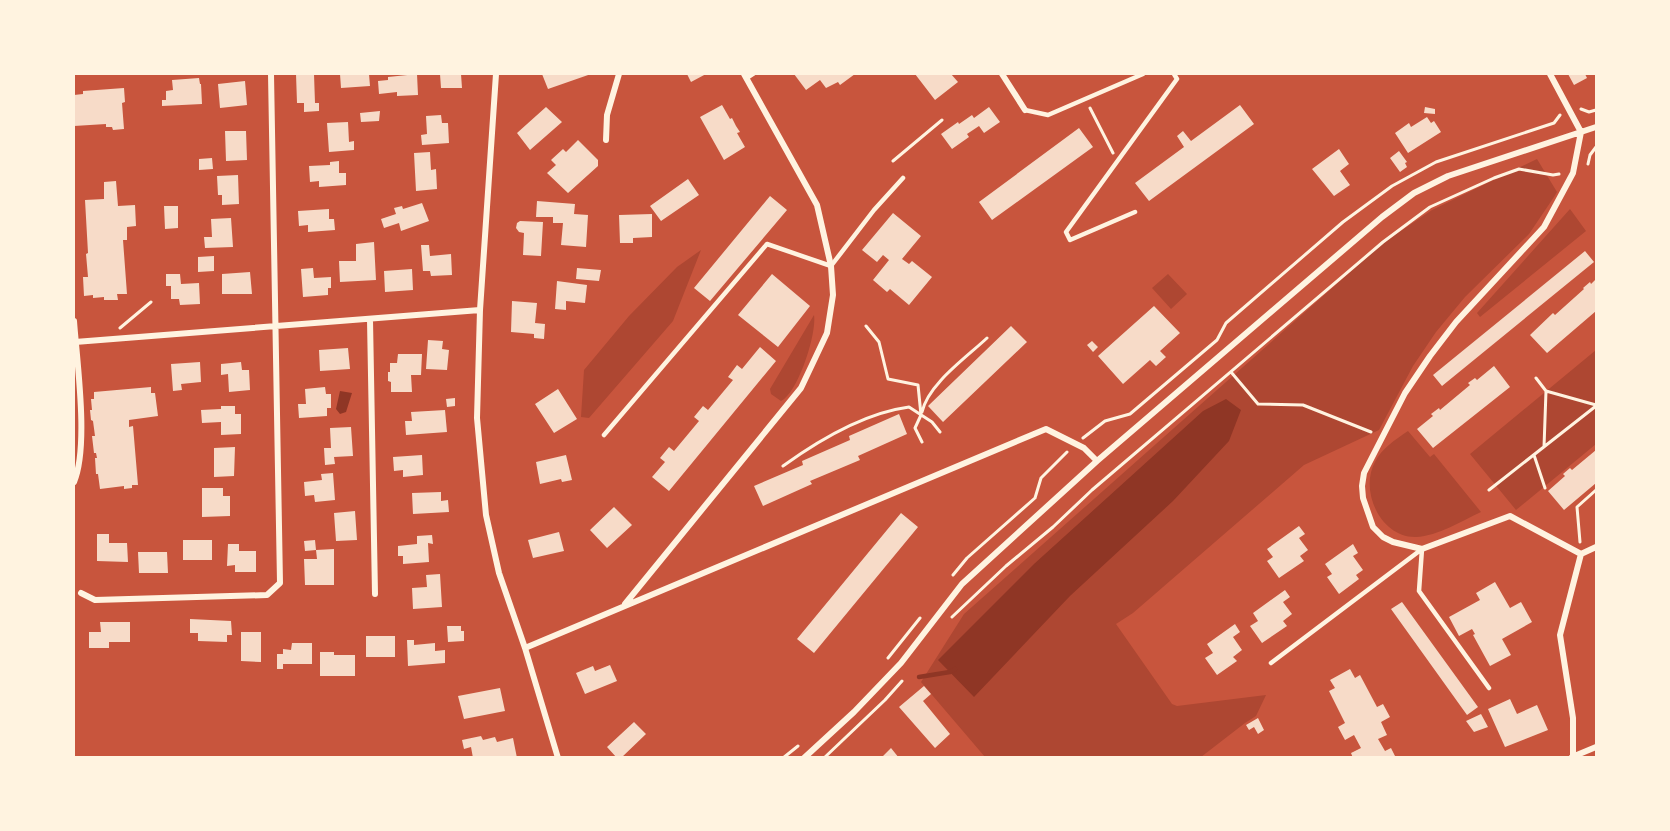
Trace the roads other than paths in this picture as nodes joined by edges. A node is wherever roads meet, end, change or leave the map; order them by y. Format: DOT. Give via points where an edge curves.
graph roads {
  1 [pos="271,74"];
  2 [pos="496,74"];
  3 [pos="619,74"];
  4 [pos="753,74"];
  5 [pos="1002,74"];
  6 [pos="1143,74"];
  7 [pos="1174,74"];
  8 [pos="1550,74"];
  9 [pos="745,76"];
  10 [pos="1025,110"];
  11 [pos="1596,127"];
  12 [pos="1581,132"];
  13 [pos="606,140"];
  14 [pos="903,178"];
  15 [pos="1135,212"];
  16 [pos="831,266"];
  17 [pos="480,310"];
  18 [pos="370,320"];
  19 [pos="74,321"];
  20 [pos="276,326"];
  21 [pos="75,342"];
  22 [pos="604,435"];
  23 [pos="1096,461"];
  24 [pos="74,482"];
  25 [pos="1596,547"];
  26 [pos="1422,549"];
  27 [pos="1581,554"];
  28 [pos="81,593"];
  29 [pos="375,594"];
  30 [pos="624,605"];
  31 [pos="525,648"];
  32 [pos="1271,663"];
  33 [pos="1489,688"];
  34 [pos="1596,747"];
  35 [pos="1572,757"];
  36 [pos="558,758"];
  37 [pos="804,758"];
  1 -- 20 [label="street"];
  2 -- 17 [label="street"];
  3 -- 13 [label="street" via="607,115"];
  4 -- 9 [label="lane"];
  5 -- 10 [label="street"];
  6 -- 10 [label="lane" via="1048,115"];
  7 -- 15 [label="lane" via="1177,79 1066,232 1070,240"];
  8 -- 12 [label="street"];
  9 -- 16 [label="street" via="817,205"];
  11 -- 12 [label="street"];
  12 -- 23 [label="street" via="1448,176 1414,193"];
  12 -- 26 [label="street" via="1574,171 1544,227 1456,322 1405,393 1369,461 1362,486 1373,527 1393,542"];
  14 -- 16 [label="lane"];
  16 -- 22 [label="lane" via="767,244"];
  16 -- 30 [label="street" via="833,295 827,333 801,388"];
  17 -- 18 [label="street"];
  17 -- 31 [label="street" via="477,417 486,514 499,573"];
  18 -- 20 [label="street"];
  18 -- 29 [label="street"];
  19 -- 21 [label="street"];
  20 -- 21 [label="street"];
  20 -- 28 [label="street" via="279,583 267,595 95,600"];
  21 -- 24 [label="street" via="81,445"];
  23 -- 30 [label="street" via="1084,448 1046,429"];
  23 -- 37 [label="street" via="962,584 901,663"];
  25 -- 27 [label="street"];
  26 -- 27 [label="street" via="1510,516"];
  26 -- 32 [label="lane"];
  26 -- 33 [label="lane" via="1419,591"];
  27 -- 35 [label="street" via="1560,635 1573,718"];
  30 -- 31 [label="street"];
  31 -- 36 [label="street"];
  34 -- 35 [label="street"];
}
